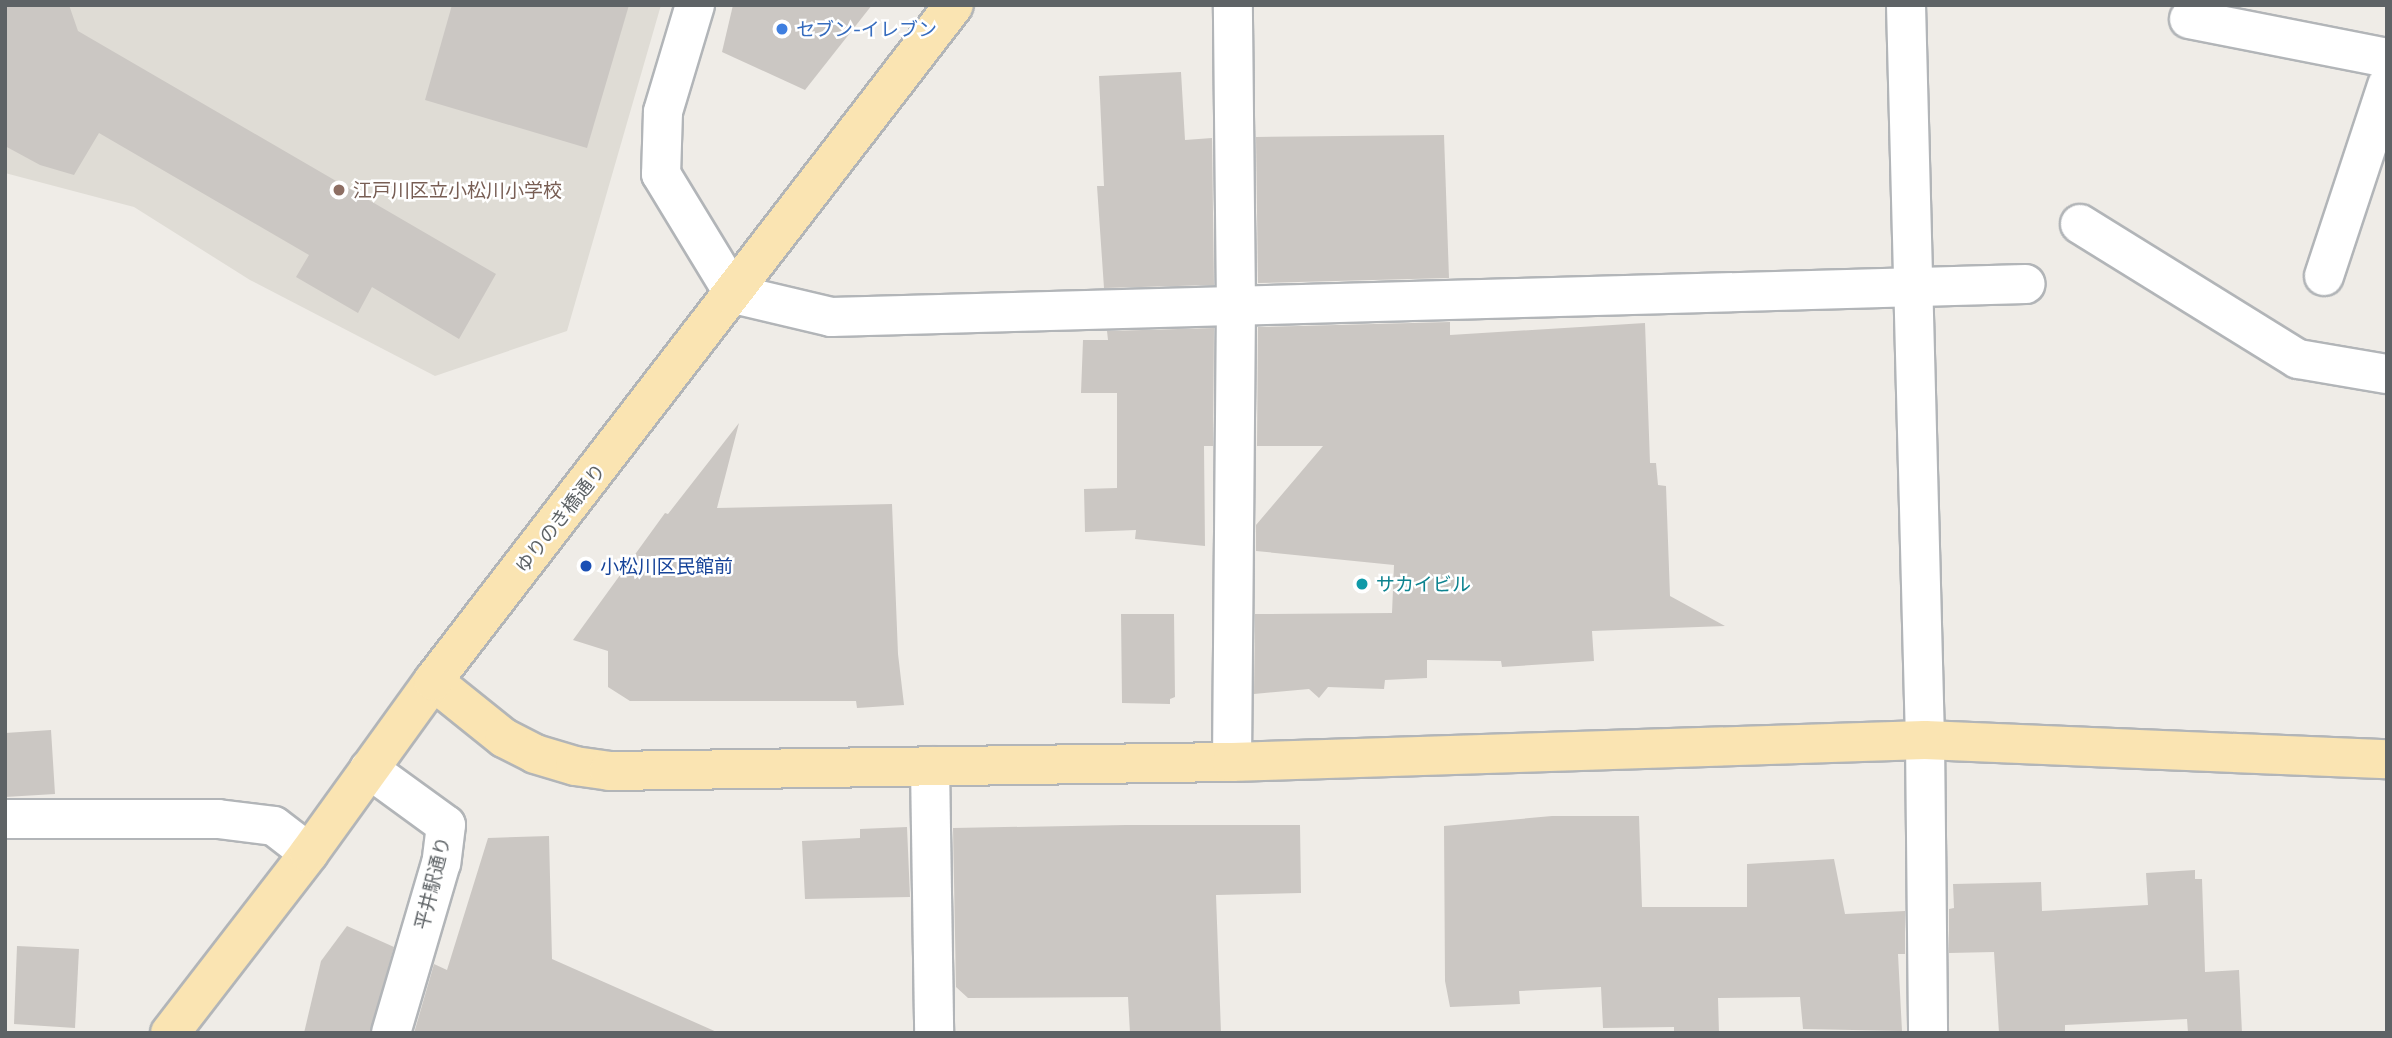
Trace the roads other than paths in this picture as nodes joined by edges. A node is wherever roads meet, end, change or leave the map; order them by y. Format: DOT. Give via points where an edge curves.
graph roads {
  1 [pos="695,5"];
  2 [pos="954,5"];
  3 [pos="1233,5"];
  4 [pos="1906,5"];
  5 [pos="2189,19"];
  6 [pos="2387,58"];
  7 [pos="2387,85"];
  8 [pos="2080,224"];
  9 [pos="2324,276"];
  10 [pos="2026,284"];
  11 [pos="1911,287"];
  12 [pos="734,294"];
  13 [pos="1236,306"];
  14 [pos="2387,374"];
  15 [pos="433,681"];
  16 [pos="1925,740"];
  17 [pos="2387,759"];
  18 [pos="1232,762"];
  19 [pos="930,766"];
  20 [pos="369,769"];
  21 [pos="5,819"];
  22 [pos="309,853"];
  23 [pos="170,1033"];
  24 [pos="391,1033"];
  25 [pos="934,1033"];
  26 [pos="1928,1033"];
  1 -- 12 [label="street" via="663,112 661,174"];
  2 -- 12 [label="main road, ゆりのき橋通り"];
  3 -- 13 [label="street"];
  4 -- 11 [label="street"];
  5 -- 6 [label="street"];
  7 -- 9 [label="street"];
  8 -- 14 [label="street" via="2298,359"];
  10 -- 11 [label="street"];
  11 -- 13 [label="street"];
  11 -- 16 [label="street"];
  12 -- 13 [label="street" via="831,317"];
  12 -- 15 [label="main road, ゆりのき橋通り"];
  13 -- 18 [label="street"];
  15 -- 19 [label="main road" via="504,738 535,754 575,766 609,771"];
  15 -- 20 [label="main road, ゆりのき橋通り"];
  16 -- 17 [label="main road"];
  16 -- 18 [label="main road"];
  16 -- 26 [label="street"];
  18 -- 19 [label="main road"];
  19 -- 25 [label="street"];
  20 -- 22 [label="main road, ゆりのき橋通り"];
  20 -- 24 [label="street, 平井駅通り" via="446,825 441,863"];
  21 -- 22 [label="street" via="218,819 274,826"];
  22 -- 23 [label="main road, ゆりのき橋通り"];
}
